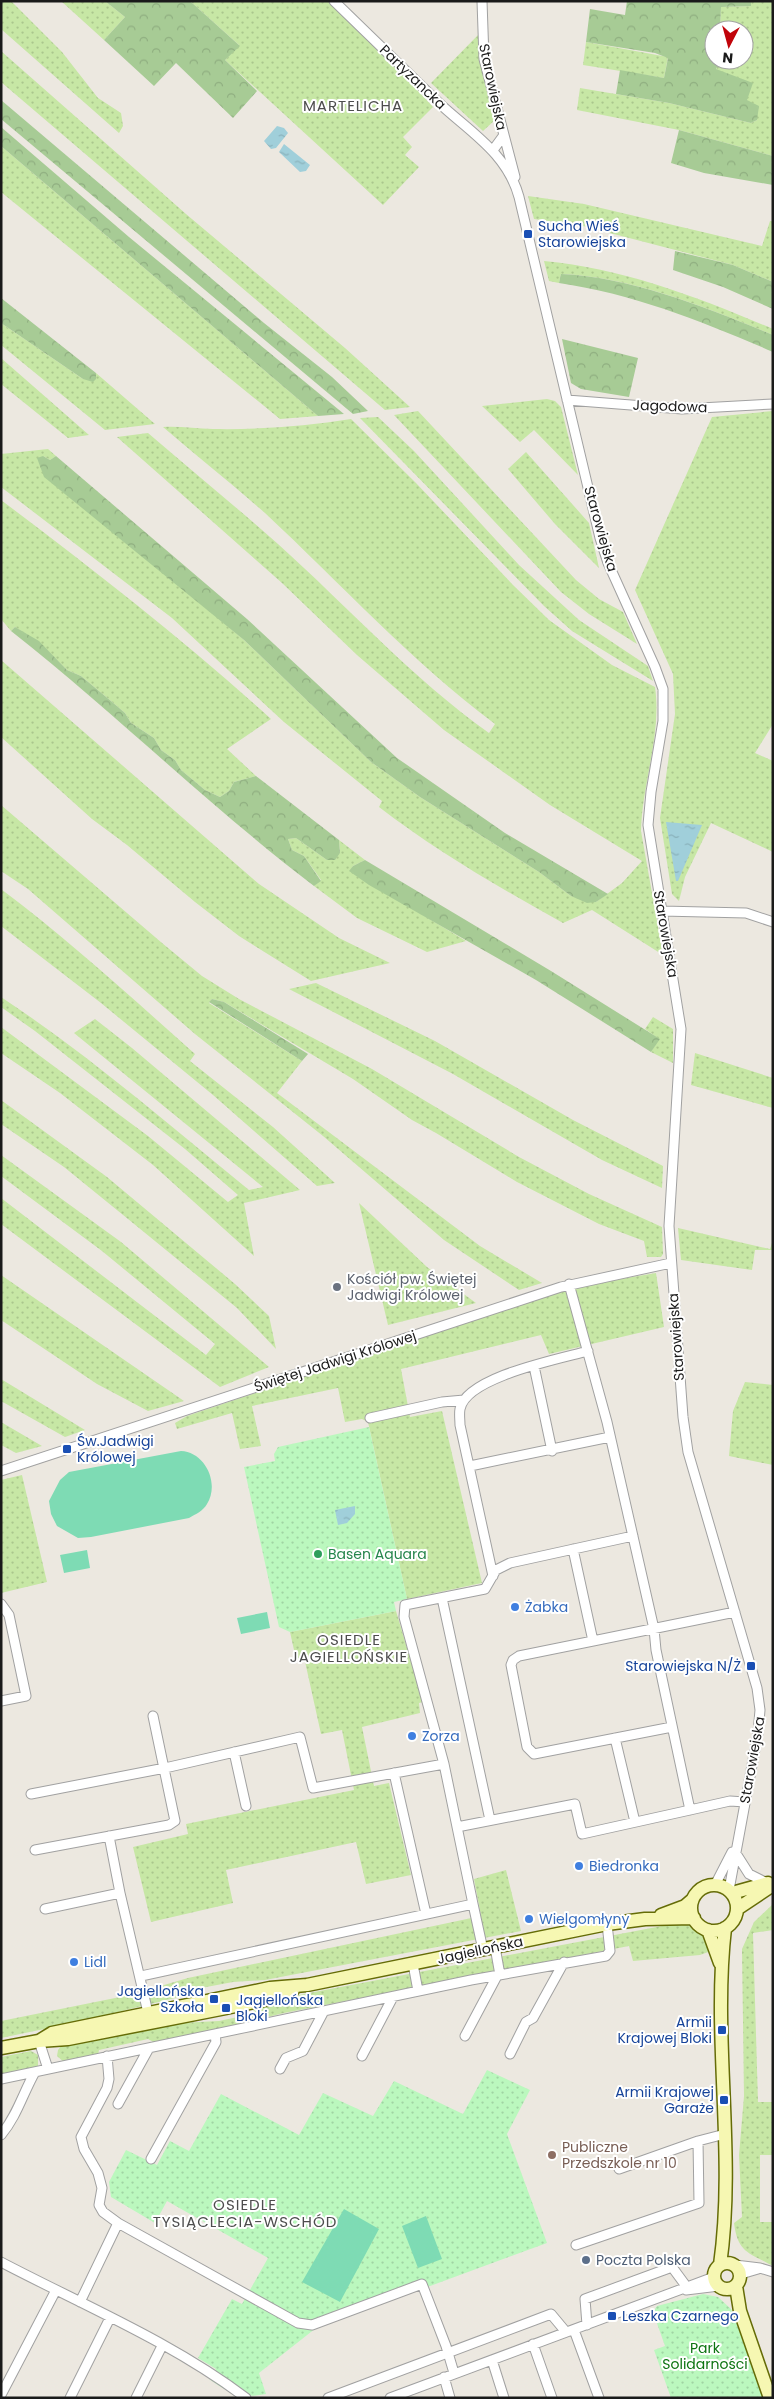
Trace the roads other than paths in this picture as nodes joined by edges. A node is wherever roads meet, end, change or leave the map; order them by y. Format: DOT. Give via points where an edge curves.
graph roads {
  1 [pos="334,1"];
  2 [pos="482,1"];
  3 [pos="504,135"];
  4 [pos="493,150"];
  5 [pos="515,182"];
  6 [pos="567,400"];
  7 [pos="773,404"];
  8 [pos="662,911"];
  9 [pos="773,922"];
  10 [pos="671,1263"];
  11 [pos="569,1284"];
  12 [pos="588,1351"];
  13 [pos="534,1366"];
  14 [pos="464,1400"];
  15 [pos="370,1418"];
  16 [pos="610,1438"];
  17 [pos="552,1451"];
  18 [pos="470,1466"];
  19 [pos="1,1471"];
  20 [pos="633,1536"];
  21 [pos="573,1549"];
  22 [pos="493,1576"];
  23 [pos="442,1598"];
  24 [pos="1,1604"];
  25 [pos="735,1612"];
  26 [pos="654,1629"];
  27 [pos="593,1641"];
  28 [pos="1,1701"];
  29 [pos="153,1716"];
  30 [pos="672,1727"];
  31 [pos="616,1738"];
  32 [pos="234,1752"];
  33 [pos="444,1764"];
  34 [pos="165,1768"];
  35 [pos="394,1773"];
  36 [pos="30,1794"];
  37 [pos="745,1802"];
  38 [pos="246,1806"];
  39 [pos="690,1810"];
  40 [pos="490,1820"];
  41 [pos="635,1822"];
  42 [pos="457,1827"];
  43 [pos="110,1836"];
  44 [pos="736,1848"];
  45 [pos="35,1850"];
  46 [pos="771,1884"];
  47 [pos="715,1885"];
  48 [pos="731,1892"];
  49 [pos="120,1894"];
  50 [pos="692,1900"];
  51 [pos="473,1904"];
  52 [pos="737,1909"];
  53 [pos="45,1910"];
  54 [pos="426,1914"];
  55 [pos="653,1918"];
  56 [pos="694,1918"];
  57 [pos="607,1924"];
  58 [pos="725,1928"];
  59 [pos="708,1930"];
  60 [pos="489,1948"];
  61 [pos="564,1962"];
  62 [pos="720,1963"];
  63 [pos="413,1964"];
  64 [pos="141,1976"];
  65 [pos="498,1976"];
  66 [pos="418,1991"];
  67 [pos="393,1997"];
  68 [pos="324,2012"];
  69 [pos="149,2017"];
  70 [pos="215,2034"];
  71 [pos="465,2036"];
  72 [pos="39,2041"];
  73 [pos="1,2048"];
  74 [pos="149,2048"];
  75 [pos="510,2054"];
  76 [pos="107,2056"];
  77 [pos="362,2056"];
  78 [pos="48,2069"];
  79 [pos="280,2069"];
  80 [pos="35,2072"];
  81 [pos="1,2078"];
  82 [pos="118,2104"];
  83 [pos="725,2134"];
  84 [pos="1,2135"];
  85 [pos="698,2141"];
  86 [pos="151,2159"];
  87 [pos="619,2169"];
  88 [pos="118,2224"];
  89 [pos="576,2245"];
  90 [pos="1,2262"];
  91 [pos="773,2272"];
  92 [pos="727,2276"];
  93 [pos="686,2286"];
  94 [pos="56,2290"];
  95 [pos="676,2291"];
  96 [pos="80,2302"];
  97 [pos="110,2318"];
  98 [pos="587,2325"];
  99 [pos="570,2331"];
  100 [pos="533,2344"];
  101 [pos="162,2346"];
  102 [pos="448,2353"];
  103 [pos="492,2360"];
  104 [pos="454,2373"];
  105 [pos="444,2377"];
  106 [pos="1,2395"];
  107 [pos="70,2398"];
  108 [pos="136,2398"];
  109 [pos="246,2398"];
  110 [pos="328,2398"];
  111 [pos="390,2398"];
  112 [pos="450,2398"];
  113 [pos="504,2398"];
  114 [pos="552,2398"];
  115 [pos="599,2398"];
  116 [pos="770,2398"];
  1 -- 4 [label="street, Partyzancka" via="438,102"];
  2 -- 3 [label="street, Starowiejska" via="484,58"];
  3 -- 4 [label="street, Starowiejska"];
  3 -- 5 [label="street" via="515,171"];
  4 -- 5 [label="street, Starowiejska"];
  5 -- 6 [label="street, Starowiejska"];
  6 -- 7 [label="street, Jagodowa" via="682,409"];
  6 -- 8 [label="street, Starowiejska" via="605,554 663,689 663,721 648,825"];
  8 -- 9 [label="street" via="746,912"];
  8 -- 10 [label="street, Starowiejska" via="681,1029 670,1201"];
  10 -- 11 [label="street, Świętej Jadwigi Królowej"];
  10 -- 25 [label="street, Starowiejska" via="684,1434"];
  11 -- 12 [label="street"];
  11 -- 19 [label="street, Świętej Jadwigi Królowej"];
  12 -- 13 [label="street"];
  12 -- 16 [label="street"];
  13 -- 14 [label="street" via="496,1377 476,1388"];
  13 -- 17 [label="street"];
  14 -- 15 [label="street"];
  14 -- 18 [label="street" via="460,1424"];
  16 -- 17 [label="street"];
  16 -- 20 [label="street"];
  17 -- 18 [label="street"];
  18 -- 22 [label="street"];
  20 -- 21 [label="street"];
  20 -- 26 [label="street"];
  21 -- 22 [label="street" via="510,1563 496,1570"];
  21 -- 27 [label="street"];
  22 -- 23 [label="street" via="485,1589"];
  23 -- 33 [label="street" via="405,1605 403,1610"];
  23 -- 40 [label="street"];
  24 -- 28 [label="street" via="9,1615 26,1696"];
  25 -- 26 [label="street"];
  25 -- 37 [label="street, Starowiejska" via="757,1688 760,1710"];
  26 -- 27 [label="street"];
  26 -- 30 [label="street"];
  27 -- 31 [label="street" via="519,1656 513,1660 511,1665 527,1747 534,1754"];
  29 -- 34 [label="street"];
  30 -- 31 [label="street"];
  30 -- 39 [label="street"];
  31 -- 41 [label="street"];
  32 -- 34 [label="street"];
  32 -- 35 [label="street" via="300,1737 313,1788"];
  32 -- 38 [label="street"];
  33 -- 35 [label="street"];
  33 -- 42 [label="street"];
  34 -- 36 [label="street"];
  34 -- 43 [label="street" via="176,1821 170,1825"];
  35 -- 54 [label="street"];
  37 -- 39 [label="street" via="730,1801"];
  37 -- 44 [label="street, Starowiejska"];
  39 -- 41 [label="street"];
  40 -- 41 [label="street" via="575,1804 582,1834"];
  40 -- 42 [label="street"];
  42 -- 51 [label="street"];
  43 -- 45 [label="street"];
  43 -- 49 [label="street"];
  44 -- 46 [label="street" via="750,1874"];
  44 -- 47 [label="street"];
  44 -- 48 [label="street, Starowiejska"];
  46 -- 48 [label="street"];
  46 -- 52 [label="street"];
  47 -- 48 [label="street"];
  47 -- 50 [label="street" via="701,1889"];
  48 -- 52 [label="street"];
  49 -- 53 [label="street"];
  49 -- 64 [label="street"];
  50 -- 55 [label="street, Jagiellońska" via="685,1906"];
  50 -- 56 [label="street"];
  51 -- 54 [label="street"];
  51 -- 60 [label="street"];
  52 -- 58 [label="street" via="735,1917"];
  54 -- 64 [label="street"];
  55 -- 56 [label="street, Jagiellońska"];
  55 -- 57 [label="street, Jagiellońska"];
  56 -- 59 [label="street"];
  57 -- 60 [label="street, Jagiellońska"];
  57 -- 61 [label="street" via="610,1951 606,1956"];
  58 -- 59 [label="street"];
  58 -- 62 [label="street"];
  59 -- 62 [label="street"];
  60 -- 63 [label="street, Jagiellońska"];
  60 -- 65 [label="street"];
  61 -- 65 [label="street"];
  61 -- 75 [label="street"];
  62 -- 83 [label="street"];
  63 -- 66 [label="street"];
  63 -- 69 [label="street, Jagiellońska" via="307,1985 272,1998"];
  64 -- 69 [label="street"];
  65 -- 66 [label="street"];
  65 -- 71 [label="street"];
  66 -- 67 [label="street"];
  67 -- 68 [label="street"];
  67 -- 77 [label="street"];
  68 -- 70 [label="street"];
  68 -- 79 [label="street" via="303,2051 286,2058"];
  69 -- 72 [label="street, Jagiellońska" via="68,2039"];
  70 -- 74 [label="street"];
  70 -- 86 [label="street" via="216,2042"];
  72 -- 73 [label="street, Jagiellońska"];
  72 -- 78 [label="street"];
  74 -- 76 [label="street"];
  74 -- 82 [label="street"];
  76 -- 78 [label="street"];
  76 -- 88 [label="street" via="107,2088 82,2137 84,2149 98,2173 102,2188 100,2205 103,2212"];
  78 -- 80 [label="street"];
  80 -- 81 [label="street"];
  80 -- 84 [label="street" via="15,2115"];
  83 -- 85 [label="street"];
  83 -- 92 [label="street"];
  85 -- 87 [label="street"];
  85 -- 89 [label="street" via="699,2203"];
  88 -- 96 [label="street"];
  88 -- 102 [label="street" via="298,2324 312,2325 422,2284"];
  90 -- 94 [label="street"];
  91 -- 92 [label="street" via="760,2268"];
  92 -- 93 [label="street"];
  92 -- 95 [label="street"];
  92 -- 116 [label="street"];
  93 -- 95 [label="street"];
  93 -- 98 [label="street" via="672,2267 585,2299"];
  94 -- 96 [label="street"];
  94 -- 106 [label="street"];
  95 -- 98 [label="street"];
  96 -- 97 [label="street"];
  97 -- 101 [label="street"];
  97 -- 107 [label="street"];
  98 -- 99 [label="street"];
  99 -- 100 [label="street"];
  99 -- 102 [label="street" via="551,2314"];
  99 -- 115 [label="street"];
  100 -- 103 [label="street"];
  100 -- 114 [label="street"];
  101 -- 108 [label="street"];
  101 -- 109 [label="street"];
  102 -- 104 [label="street"];
  102 -- 110 [label="street"];
  103 -- 104 [label="street"];
  103 -- 113 [label="street"];
  104 -- 105 [label="street"];
  105 -- 111 [label="street"];
  105 -- 112 [label="street"];
}
